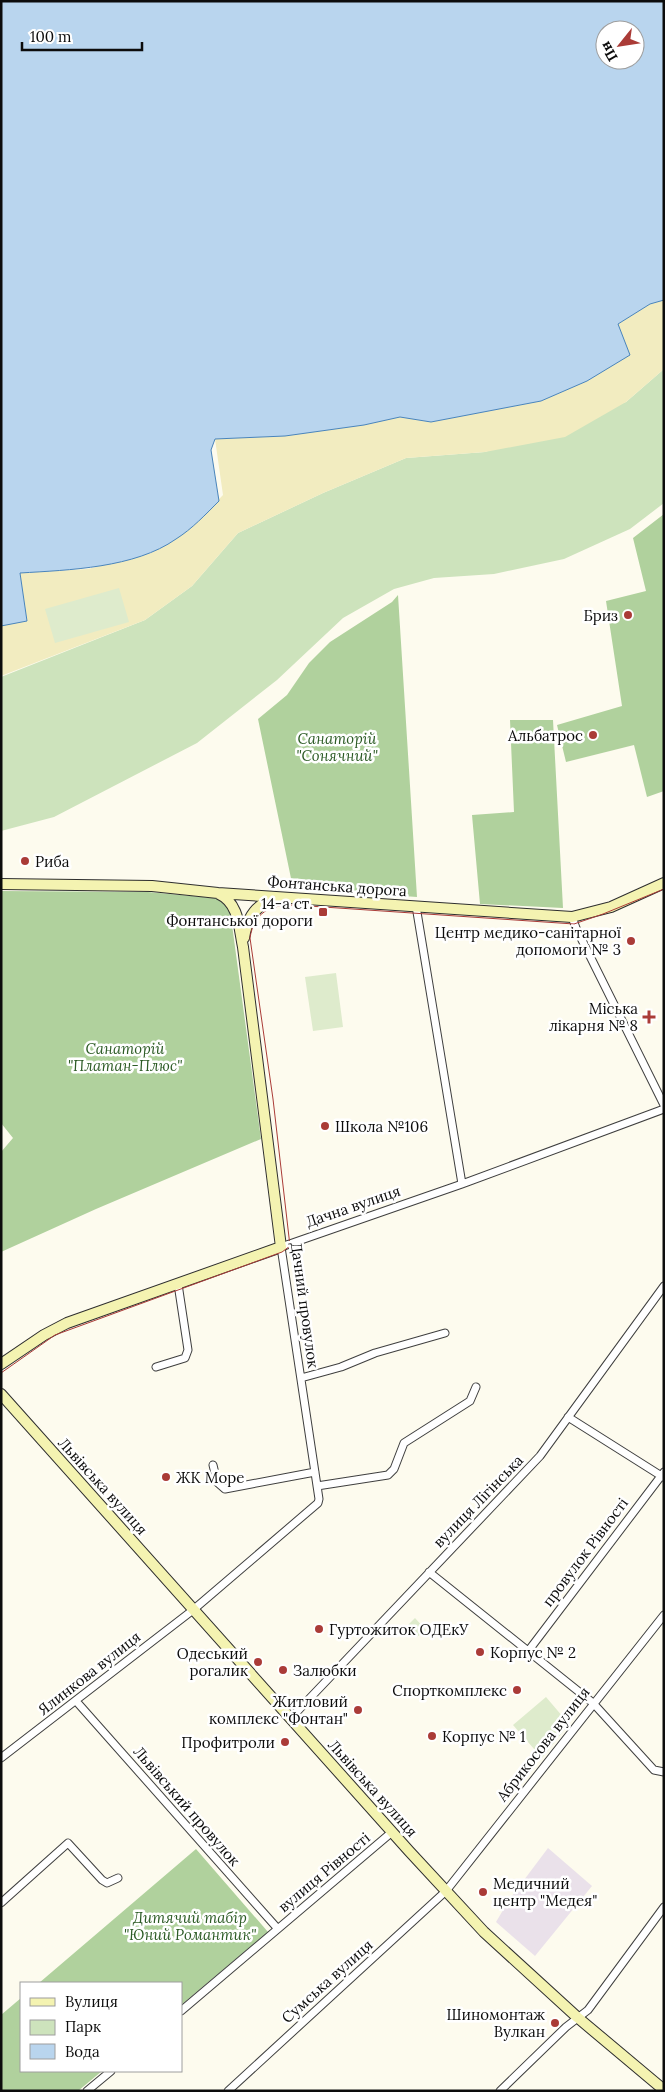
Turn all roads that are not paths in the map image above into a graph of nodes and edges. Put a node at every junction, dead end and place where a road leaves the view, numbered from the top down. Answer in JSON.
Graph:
{"nodes":[{"id":1,"x":664,"y":883,"type":"edge"},
{"id":2,"x":1,"y":884,"type":"edge"},
{"id":3,"x":218,"y":893,"type":"junction"},
{"id":4,"x":282,"y":897,"type":"junction"},
{"id":5,"x":416,"y":906,"type":"junction"},
{"id":6,"x":572,"y":917,"type":"junction"},
{"id":7,"x":243,"y":947,"type":"junction"},
{"id":8,"x":664,"y":1105,"type":"edge"},
{"id":9,"x":664,"y":1109,"type":"edge"},
{"id":10,"x":462,"y":1184,"type":"junction"},
{"id":11,"x":281,"y":1247,"type":"junction"},
{"id":12,"x":178,"y":1284,"type":"junction"},
{"id":13,"x":664,"y":1286,"type":"edge"},
{"id":14,"x":445,"y":1333,"type":"dead end"},
{"id":15,"x":1,"y":1364,"type":"edge"},
{"id":16,"x":156,"y":1367,"type":"dead end"},
{"id":17,"x":301,"y":1378,"type":"junction"},
{"id":18,"x":476,"y":1387,"type":"dead end"},
{"id":19,"x":1,"y":1394,"type":"edge"},
{"id":20,"x":568,"y":1417,"type":"junction"},
{"id":21,"x":213,"y":1465,"type":"dead end"},
{"id":22,"x":315,"y":1472,"type":"junction"},
{"id":23,"x":663,"y":1475,"type":"edge"},
{"id":24,"x":317,"y":1486,"type":"junction"},
{"id":25,"x":429,"y":1572,"type":"junction"},
{"id":26,"x":193,"y":1610,"type":"junction"},
{"id":27,"x":664,"y":1615,"type":"edge"},
{"id":28,"x":528,"y":1650,"type":"junction"},
{"id":29,"x":76,"y":1701,"type":"junction"},
{"id":30,"x":593,"y":1703,"type":"junction"},
{"id":31,"x":291,"y":1718,"type":"junction"},
{"id":32,"x":1,"y":1758,"type":"edge"},
{"id":33,"x":664,"y":1772,"type":"edge"},
{"id":34,"x":392,"y":1832,"type":"junction"},
{"id":35,"x":118,"y":1878,"type":"dead end"},
{"id":36,"x":446,"y":1891,"type":"junction"},
{"id":37,"x":1,"y":1903,"type":"edge"},
{"id":38,"x":664,"y":1907,"type":"edge"},
{"id":39,"x":278,"y":1929,"type":"junction"},
{"id":40,"x":182,"y":2010,"type":"edge"},
{"id":41,"x":577,"y":2018,"type":"junction"},
{"id":42,"x":110,"y":2072,"type":"edge"},
{"id":43,"x":664,"y":2090,"type":"edge"},
{"id":44,"x":87,"y":2091,"type":"edge"},
{"id":45,"x":228,"y":2091,"type":"edge"},
{"id":46,"x":500,"y":2091,"type":"edge"}],
"edges":[{"from":1,"to":6,"type":"main road","name":"Фонтанська дорога"},
{"from":2,"to":3,"type":"main road","name":"Фонтанська дорога"},
{"from":3,"to":4,"type":"main road","name":"Фонтанська дорога"},
{"from":3,"to":7,"type":"main road","name":"Дачний провулок"},
{"from":4,"to":5,"type":"main road","name":"Фонтанська дорога"},
{"from":4,"to":7,"type":"main road","name":"Дачний провулок"},
{"from":5,"to":6,"type":"main road","name":"Фонтанська дорога"},
{"from":5,"to":10,"type":"street"},
{"from":6,"to":8,"type":"street"},
{"from":7,"to":11,"type":"main road","name":"Дачний провулок"},
{"from":9,"to":10,"type":"street","name":"Дачна вулиця"},
{"from":10,"to":11,"type":"street","name":"Дачна вулиця"},
{"from":11,"to":12,"type":"main road","name":"Дачна вулиця"},
{"from":11,"to":17,"type":"street","name":"Дачний провулок"},
{"from":12,"to":15,"type":"main road","name":"Дачна вулиця"},
{"from":12,"to":16,"type":"street"},
{"from":13,"to":20,"type":"street","name":"вулиця Лігінська"},
{"from":14,"to":17,"type":"street"},
{"from":17,"to":22,"type":"street","name":"Дачний провулок"},
{"from":18,"to":24,"type":"street"},
{"from":19,"to":26,"type":"main road","name":"Львівська вулиця"},
{"from":20,"to":23,"type":"street"},
{"from":20,"to":25,"type":"street","name":"вулиця Лігінська"},
{"from":21,"to":22,"type":"street"},
{"from":22,"to":24,"type":"street","name":"Дачний провулок"},
{"from":23,"to":28,"type":"street","name":"провулок Рівності"},
{"from":24,"to":26,"type":"street","name":"Дачний провулок"},
{"from":25,"to":28,"type":"street"},
{"from":25,"to":31,"type":"street","name":"вулиця Лігінська"},
{"from":26,"to":29,"type":"street","name":"Ялинкова вулиця"},
{"from":26,"to":31,"type":"main road","name":"Львівська вулиця"},
{"from":27,"to":30,"type":"street","name":"Абрикосова вулиця"},
{"from":28,"to":30,"type":"street"},
{"from":29,"to":32,"type":"street","name":"Ялинкова вулиця"},
{"from":29,"to":39,"type":"street","name":"Львівський провулок"},
{"from":30,"to":33,"type":"street"},
{"from":30,"to":36,"type":"street","name":"Абрикосова вулиця"},
{"from":31,"to":34,"type":"main road","name":"Львівська вулиця"},
{"from":34,"to":36,"type":"main road","name":"Львівська вулиця"},
{"from":34,"to":39,"type":"street","name":"вулиця Рівності"},
{"from":35,"to":37,"type":"street"},
{"from":36,"to":41,"type":"main road","name":"Львівська вулиця"},
{"from":36,"to":45,"type":"street","name":"Сумська вулиця"},
{"from":38,"to":41,"type":"street"},
{"from":39,"to":40,"type":"street","name":"вулиця Рівності"},
{"from":41,"to":43,"type":"main road","name":"Львівська вулиця"},
{"from":41,"to":46,"type":"street"},
{"from":42,"to":44,"type":"street"}]}
